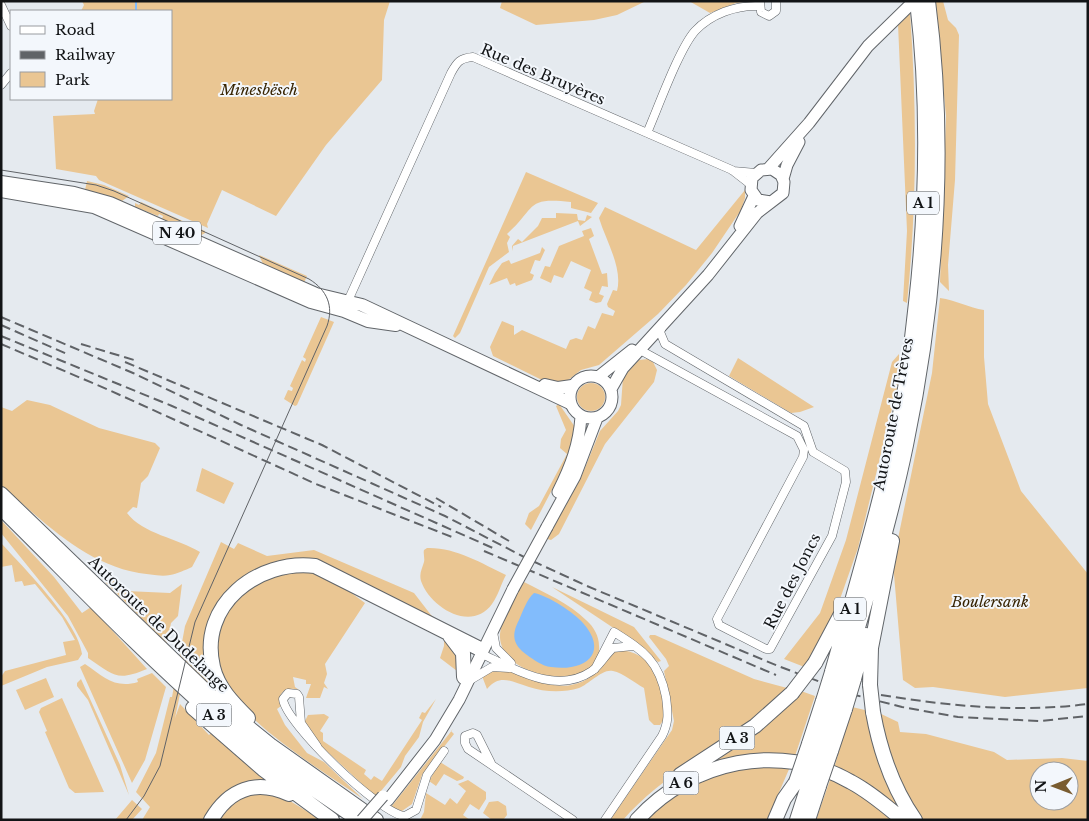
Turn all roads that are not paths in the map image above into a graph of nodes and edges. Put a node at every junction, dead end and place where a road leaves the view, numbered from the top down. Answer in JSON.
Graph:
{"nodes":[{"id":1,"x":776,"y":1,"type":"edge"},
{"id":2,"x":915,"y":1,"type":"edge"},
{"id":3,"x":928,"y":1,"type":"edge"},
{"id":4,"x":759,"y":4,"type":"edge"},
{"id":5,"x":1,"y":6,"type":"edge"},
{"id":6,"x":10,"y":24,"type":"edge"},
{"id":7,"x":10,"y":73,"type":"edge"},
{"id":8,"x":1,"y":85,"type":"edge"},
{"id":9,"x":809,"y":123,"type":"junction"},
{"id":10,"x":648,"y":133,"type":"junction"},
{"id":11,"x":768,"y":168,"type":"junction"},
{"id":12,"x":732,"y":170,"type":"junction"},
{"id":13,"x":756,"y":173,"type":"junction"},
{"id":14,"x":783,"y":179,"type":"junction"},
{"id":15,"x":1,"y":182,"type":"edge"},
{"id":16,"x":752,"y":190,"type":"junction"},
{"id":17,"x":1,"y":191,"type":"edge"},
{"id":18,"x":771,"y":202,"type":"junction"},
{"id":19,"x":729,"y":248,"type":"junction"},
{"id":20,"x":346,"y":306,"type":"junction"},
{"id":21,"x":661,"y":324,"type":"junction"},
{"id":22,"x":640,"y":350,"type":"junction"},
{"id":23,"x":674,"y":350,"type":"junction"},
{"id":24,"x":686,"y":357,"type":"junction"},
{"id":25,"x":667,"y":363,"type":"junction"},
{"id":26,"x":920,"y":368,"type":"junction"},
{"id":27,"x":679,"y":370,"type":"junction"},
{"id":28,"x":513,"y":375,"type":"junction"},
{"id":29,"x":598,"y":377,"type":"junction"},
{"id":30,"x":572,"y":386,"type":"junction"},
{"id":31,"x":740,"y":389,"type":"junction"},
{"id":32,"x":611,"y":390,"type":"junction"},
{"id":33,"x":733,"y":401,"type":"junction"},
{"id":34,"x":570,"y":403,"type":"junction"},
{"id":35,"x":582,"y":417,"type":"junction"},
{"id":36,"x":596,"y":418,"type":"junction"},
{"id":37,"x":804,"y":426,"type":"junction"},
{"id":38,"x":797,"y":436,"type":"junction"},
{"id":39,"x":1,"y":494,"type":"edge"},
{"id":40,"x":1,"y":508,"type":"edge"},
{"id":41,"x":544,"y":526,"type":"junction"},
{"id":42,"x":868,"y":546,"type":"junction"},
{"id":43,"x":887,"y":565,"type":"junction"},
{"id":44,"x":510,"y":588,"type":"junction"},
{"id":45,"x":494,"y":628,"type":"junction"},
{"id":46,"x":126,"y":634,"type":"junction"},
{"id":47,"x":450,"y":635,"type":"junction"},
{"id":48,"x":634,"y":646,"type":"junction"},
{"id":49,"x":480,"y":651,"type":"junction"},
{"id":50,"x":595,"y":669,"type":"junction"},
{"id":51,"x":521,"y":670,"type":"junction"},
{"id":52,"x":843,"y":675,"type":"junction"},
{"id":53,"x":466,"y":679,"type":"junction"},
{"id":54,"x":834,"y":705,"type":"junction"},
{"id":55,"x":317,"y":746,"type":"junction"},
{"id":56,"x":820,"y":747,"type":"junction"},
{"id":57,"x":444,"y":752,"type":"dead end"},
{"id":58,"x":291,"y":760,"type":"junction"},
{"id":59,"x":491,"y":763,"type":"dead end"},
{"id":60,"x":808,"y":783,"type":"junction"},
{"id":61,"x":386,"y":798,"type":"junction"},
{"id":62,"x":329,"y":817,"type":"edge"},
{"id":63,"x":211,"y":820,"type":"edge"},
{"id":64,"x":360,"y":820,"type":"edge"},
{"id":65,"x":369,"y":820,"type":"edge"},
{"id":66,"x":376,"y":820,"type":"edge"},
{"id":67,"x":573,"y":820,"type":"edge"},
{"id":68,"x":605,"y":820,"type":"edge"},
{"id":69,"x":629,"y":820,"type":"edge"},
{"id":70,"x":637,"y":820,"type":"edge"},
{"id":71,"x":775,"y":820,"type":"edge"},
{"id":72,"x":784,"y":820,"type":"edge"},
{"id":73,"x":797,"y":820,"type":"edge"},
{"id":74,"x":808,"y":820,"type":"edge"},
{"id":75,"x":903,"y":820,"type":"edge"},
{"id":76,"x":915,"y":820,"type":"edge"}],
"edges":[{"from":1,"to":4,"type":"street"},
{"from":2,"to":9,"type":"main road"},
{"from":2,"to":42,"type":"highway","name":"Autoroute de Trèves","number":"A 1"},
{"from":3,"to":26,"type":"highway","name":"Autoroute de Trèves","number":"A 1"},
{"from":4,"to":10,"type":"street"},
{"from":5,"to":6,"type":"street"},
{"from":7,"to":8,"type":"street"},
{"from":9,"to":11,"type":"main road"},
{"from":9,"to":14,"type":"main road"},
{"from":10,"to":12,"type":"street","name":"Rue des Bruyères"},
{"from":10,"to":20,"type":"street","name":"Rue des Bruyères"},
{"from":11,"to":13,"type":"main road"},
{"from":11,"to":14,"type":"main road"},
{"from":12,"to":13,"type":"street"},
{"from":12,"to":16,"type":"street"},
{"from":13,"to":16,"type":"main road"},
{"from":14,"to":18,"type":"main road"},
{"from":15,"to":20,"type":"main road","number":"N 40"},
{"from":16,"to":18,"type":"main road"},
{"from":16,"to":19,"type":"main road"},
{"from":17,"to":20,"type":"main road","number":"N 40"},
{"from":18,"to":19,"type":"main road"},
{"from":19,"to":21,"type":"main road"},
{"from":20,"to":28,"type":"main road","number":"N 40"},
{"from":21,"to":22,"type":"main road"},
{"from":21,"to":23,"type":"street"},
{"from":21,"to":29,"type":"main road"},
{"from":22,"to":25,"type":"street"},
{"from":22,"to":32,"type":"main road"},
{"from":23,"to":24,"type":"street"},
{"from":23,"to":25,"type":"street"},
{"from":24,"to":27,"type":"street"},
{"from":24,"to":31,"type":"street"},
{"from":25,"to":27,"type":"street"},
{"from":26,"to":43,"type":"highway","number":"A 1"},
{"from":26,"to":52,"type":"highway","name":"Autoroute de Trèves","number":"A 1"},
{"from":27,"to":33,"type":"street"},
{"from":28,"to":30,"type":"main road","number":"N 40"},
{"from":28,"to":34,"type":"main road","number":"N 40"},
{"from":29,"to":30,"type":"main road"},
{"from":29,"to":32,"type":"main road"},
{"from":30,"to":34,"type":"main road"},
{"from":31,"to":33,"type":"street"},
{"from":31,"to":37,"type":"street"},
{"from":32,"to":36,"type":"main road"},
{"from":33,"to":38,"type":"street"},
{"from":34,"to":35,"type":"main road"},
{"from":35,"to":36,"type":"main road"},
{"from":35,"to":41,"type":"main road"},
{"from":36,"to":41,"type":"main road"},
{"from":37,"to":38,"type":"street"},
{"from":37,"to":38,"type":"street","name":"Rue des Joncs"},
{"from":39,"to":58,"type":"highway","name":"Autoroute de Dudelange","number":"A 3"},
{"from":40,"to":46,"type":"highway","name":"Autoroute de Dudelange","number":"A 3"},
{"from":41,"to":44,"type":"main road"},
{"from":42,"to":52,"type":"highway","name":"Autoroute de Trèves","number":"A 1"},
{"from":42,"to":69,"type":"highway","number":"A 3","bridge":true},
{"from":43,"to":52,"type":"highway","number":"A 1"},
{"from":43,"to":76,"type":"highway","number":"A 1","bridge":true},
{"from":44,"to":45,"type":"main road"},
{"from":44,"to":49,"type":"main road"},
{"from":45,"to":49,"type":"main road"},
{"from":45,"to":51,"type":"street"},
{"from":46,"to":62,"type":"highway","number":"A 3"},
{"from":46,"to":64,"type":"highway","name":"Autoroute de Dudelange","number":"A 3"},
{"from":47,"to":49,"type":"highway","number":"A 3"},
{"from":47,"to":53,"type":"highway"},
{"from":47,"to":58,"type":"highway","number":"A 3"},
{"from":48,"to":50,"type":"street"},
{"from":48,"to":50,"type":"street"},
{"from":48,"to":68,"type":"street"},
{"from":49,"to":51,"type":"street"},
{"from":49,"to":53,"type":"main road"},
{"from":50,"to":51,"type":"street"},
{"from":51,"to":53,"type":"street"},
{"from":52,"to":54,"type":"highway","number":"A 1","bridge":true},
{"from":52,"to":54,"type":"highway","name":"Autoroute de Trèves","number":"A 1","bridge":true},
{"from":53,"to":61,"type":"main road"},
{"from":54,"to":56,"type":"highway","number":"A 1"},
{"from":54,"to":56,"type":"highway","name":"Autoroute de Trèves","number":"A 1"},
{"from":55,"to":55,"type":"street"},
{"from":55,"to":57,"type":"street"},
{"from":56,"to":60,"type":"highway","number":"A 1","bridge":true},
{"from":56,"to":60,"type":"highway","name":"Autoroute de Trèves","number":"A 1","bridge":true},
{"from":58,"to":66,"type":"highway","name":"Autoroute de Dudelange","number":"A 3"},
{"from":59,"to":67,"type":"street"},
{"from":60,"to":71,"type":"highway"},
{"from":60,"to":72,"type":"highway","name":"Autoroute de Trèves","number":"A 1"},
{"from":60,"to":73,"type":"highway","name":"Autoroute de Trèves","number":"A 1"},
{"from":60,"to":74,"type":"highway","number":"A 1"},
{"from":61,"to":64,"type":"main road","bridge":true},
{"from":61,"to":65,"type":"main road"},
{"from":62,"to":63,"type":"highway","number":"A 3"},
{"from":70,"to":75,"type":"highway","number":"A 6"}]}
